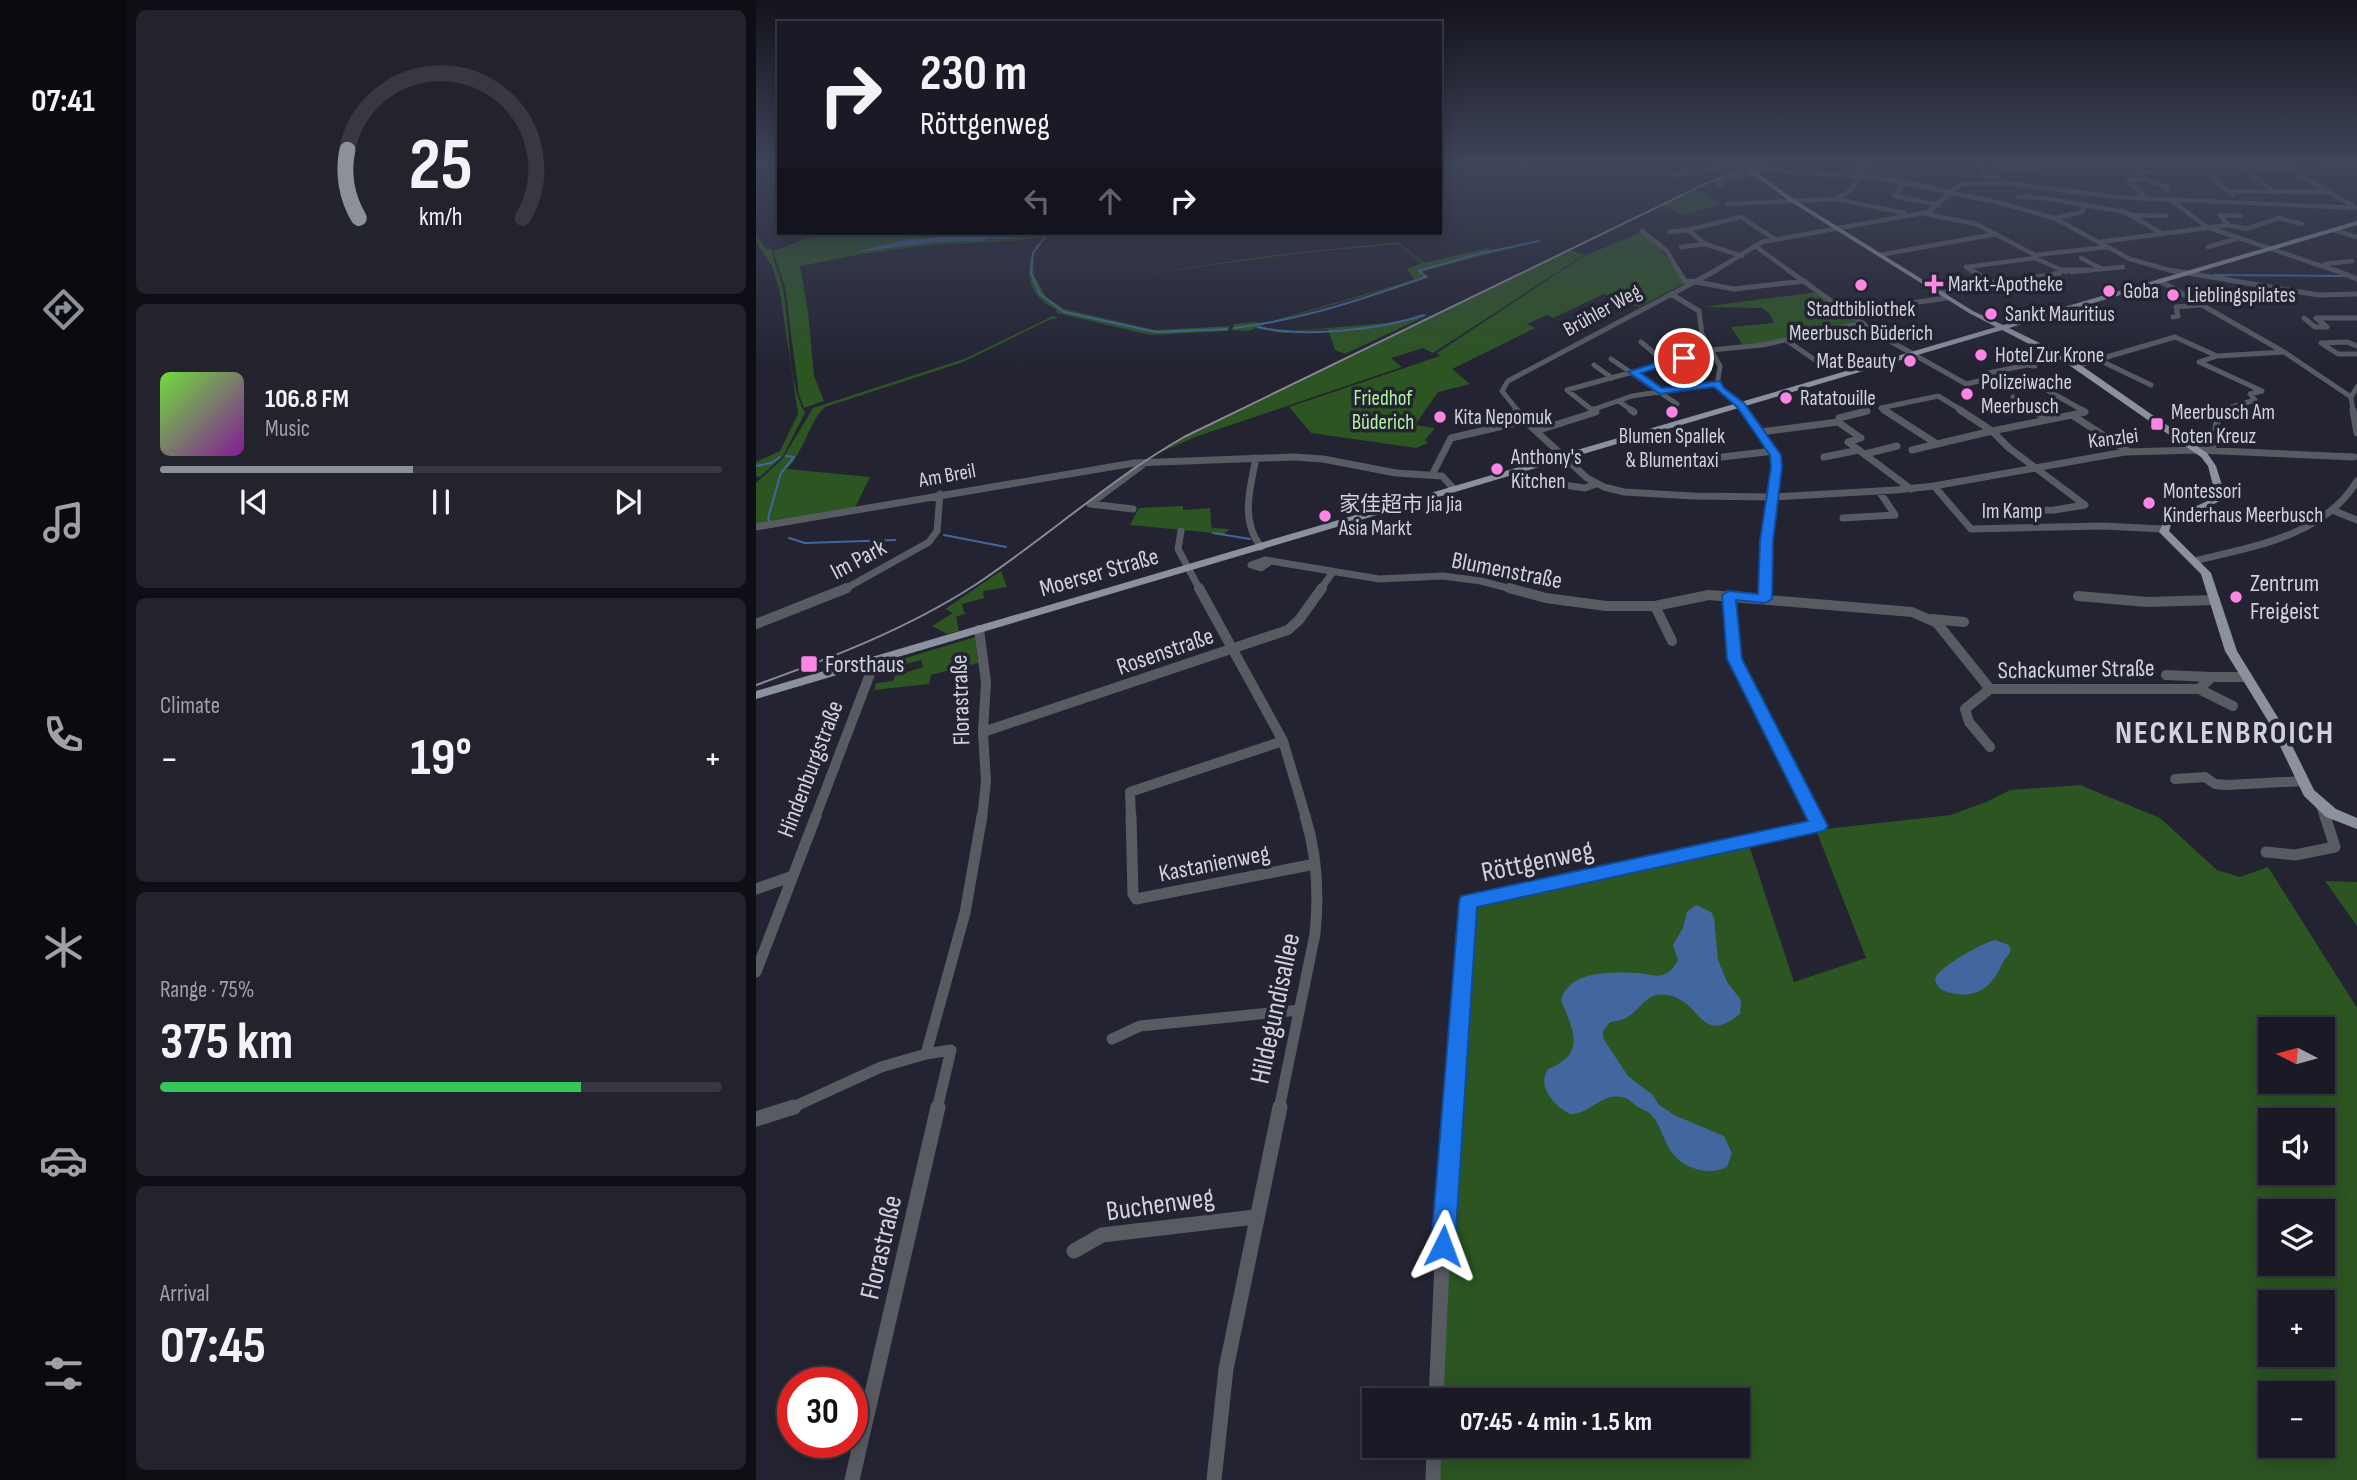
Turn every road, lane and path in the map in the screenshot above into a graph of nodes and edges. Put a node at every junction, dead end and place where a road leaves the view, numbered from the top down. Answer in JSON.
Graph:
{"nodes":[{"id":1,"x":1688,"y":230,"type":"joint"},
{"id":2,"x":1761,"y":230,"type":"edge"},
{"id":3,"x":1826,"y":230,"type":"edge"},
{"id":4,"x":1840,"y":230,"type":"edge"},
{"id":5,"x":1988,"y":230,"type":"edge"},
{"id":6,"x":2077,"y":230,"type":"edge"},
{"id":7,"x":2090,"y":230,"type":"edge"},
{"id":8,"x":2155,"y":230,"type":"edge"},
{"id":9,"x":2188,"y":230,"type":"edge"},
{"id":10,"x":2216,"y":230,"type":"edge"},
{"id":11,"x":2334,"y":230,"type":"joint"},
{"id":12,"x":1642,"y":231,"type":"dead end"},
{"id":13,"x":1669,"y":232,"type":"dead end"},
{"id":14,"x":1996,"y":234,"type":"junction"},
{"id":15,"x":2163,"y":234,"type":"junction"},
{"id":16,"x":2357,"y":237,"type":"edge"},
{"id":17,"x":2239,"y":238,"type":"junction"},
{"id":18,"x":1776,"y":240,"type":"junction"},
{"id":19,"x":1705,"y":244,"type":"junction"},
{"id":20,"x":2108,"y":244,"type":"junction"},
{"id":21,"x":1755,"y":246,"type":"junction"},
{"id":22,"x":1681,"y":247,"type":"dead end"},
{"id":23,"x":2208,"y":247,"type":"dead end"},
{"id":24,"x":2271,"y":248,"type":"junction"},
{"id":25,"x":1880,"y":255,"type":"junction"},
{"id":26,"x":1742,"y":256,"type":"junction"},
{"id":27,"x":2036,"y":256,"type":"junction"},
{"id":28,"x":2081,"y":258,"type":"dead end"},
{"id":29,"x":2352,"y":261,"type":"dead end"},
{"id":30,"x":2323,"y":265,"type":"junction"},
{"id":31,"x":2123,"y":267,"type":"dead end"},
{"id":32,"x":2103,"y":269,"type":"junction"},
{"id":33,"x":2064,"y":273,"type":"junction"},
{"id":34,"x":2185,"y":274,"type":"junction"},
{"id":35,"x":2357,"y":279,"type":"edge"},
{"id":36,"x":1805,"y":281,"type":"junction"},
{"id":37,"x":2013,"y":281,"type":"junction"},
{"id":38,"x":2160,"y":281,"type":"junction"},
{"id":39,"x":1690,"y":282,"type":"junction"},
{"id":40,"x":1995,"y":284,"type":"junction"},
{"id":41,"x":1980,"y":288,"type":"junction"},
{"id":42,"x":1671,"y":294,"type":"junction"},
{"id":43,"x":2357,"y":294,"type":"edge"},
{"id":44,"x":1945,"y":295,"type":"junction"},
{"id":45,"x":2200,"y":305,"type":"junction"},
{"id":46,"x":1847,"y":312,"type":"junction"},
{"id":47,"x":2173,"y":317,"type":"dead end"},
{"id":48,"x":2316,"y":318,"type":"junction"},
{"id":49,"x":2357,"y":318,"type":"edge"},
{"id":50,"x":1863,"y":323,"type":"junction"},
{"id":51,"x":2004,"y":327,"type":"junction"},
{"id":52,"x":1786,"y":340,"type":"junction"},
{"id":53,"x":1641,"y":342,"type":"dead end"},
{"id":54,"x":2357,"y":346,"type":"edge"},
{"id":55,"x":1712,"y":350,"type":"junction"},
{"id":56,"x":2284,"y":352,"type":"junction"},
{"id":57,"x":1915,"y":354,"type":"junction"},
{"id":58,"x":2357,"y":354,"type":"edge"},
{"id":59,"x":2217,"y":356,"type":"junction"},
{"id":60,"x":1684,"y":358,"type":"dead end"},
{"id":61,"x":1611,"y":359,"type":"dead end"},
{"id":62,"x":1815,"y":359,"type":"dead end"},
{"id":63,"x":2099,"y":360,"type":"junction"},
{"id":64,"x":1665,"y":362,"type":"junction"},
{"id":65,"x":1594,"y":365,"type":"dead end"},
{"id":66,"x":2035,"y":366,"type":"dead end"},
{"id":67,"x":2077,"y":366,"type":"junction"},
{"id":68,"x":1633,"y":372,"type":"junction"},
{"id":69,"x":1612,"y":378,"type":"junction"},
{"id":70,"x":1717,"y":383,"type":"junction"},
{"id":71,"x":2151,"y":385,"type":"dead end"},
{"id":72,"x":2357,"y":387,"type":"edge"},
{"id":73,"x":2048,"y":390,"type":"dead end"},
{"id":74,"x":1666,"y":392,"type":"junction"},
{"id":75,"x":2013,"y":397,"type":"dead end"},
{"id":76,"x":2351,"y":397,"type":"junction"},
{"id":77,"x":1620,"y":402,"type":"junction"},
{"id":78,"x":1677,"y":404,"type":"dead end"},
{"id":79,"x":1741,"y":405,"type":"junction"},
{"id":80,"x":1592,"y":410,"type":"junction"},
{"id":81,"x":1867,"y":411,"type":"dead end"},
{"id":82,"x":1634,"y":412,"type":"dead end"},
{"id":83,"x":2074,"y":417,"type":"junction"},
{"id":84,"x":2047,"y":419,"type":"junction"},
{"id":85,"x":2013,"y":420,"type":"dead end"},
{"id":86,"x":1525,"y":421,"type":"junction"},
{"id":87,"x":1838,"y":422,"type":"junction"},
{"id":88,"x":1996,"y":430,"type":"junction"},
{"id":89,"x":1536,"y":431,"type":"junction"},
{"id":90,"x":1760,"y":432,"type":"junction"},
{"id":91,"x":2357,"y":433,"type":"edge"},
{"id":92,"x":1937,"y":444,"type":"junction"},
{"id":93,"x":1897,"y":446,"type":"dead end"},
{"id":94,"x":1912,"y":450,"type":"dead end"},
{"id":95,"x":2198,"y":450,"type":"junction"},
{"id":96,"x":2212,"y":450,"type":"junction"},
{"id":97,"x":1774,"y":451,"type":"junction"},
{"id":98,"x":1862,"y":452,"type":"junction"},
{"id":99,"x":2129,"y":452,"type":"junction"},
{"id":100,"x":1563,"y":457,"type":"junction"},
{"id":101,"x":1824,"y":457,"type":"dead end"},
{"id":102,"x":1255,"y":458,"type":"junction"},
{"id":103,"x":2356,"y":458,"type":"edge"},
{"id":104,"x":1705,"y":459,"type":"dead end"},
{"id":105,"x":1145,"y":463,"type":"junction"},
{"id":106,"x":2039,"y":468,"type":"junction"},
{"id":107,"x":1432,"y":475,"type":"junction"},
{"id":108,"x":1527,"y":480,"type":"dead end"},
{"id":109,"x":2357,"y":481,"type":"edge"},
{"id":110,"x":1596,"y":484,"type":"junction"},
{"id":111,"x":1934,"y":486,"type":"junction"},
{"id":112,"x":1454,"y":489,"type":"junction"},
{"id":113,"x":1911,"y":489,"type":"junction"},
{"id":114,"x":1879,"y":491,"type":"junction"},
{"id":115,"x":940,"y":494,"type":"junction"},
{"id":116,"x":1772,"y":496,"type":"junction"},
{"id":117,"x":1133,"y":509,"type":"dead end"},
{"id":118,"x":2054,"y":510,"type":"junction"},
{"id":119,"x":2332,"y":510,"type":"junction"},
{"id":120,"x":2005,"y":511,"type":"dead end"},
{"id":121,"x":1843,"y":518,"type":"dead end"},
{"id":122,"x":2357,"y":520,"type":"edge"},
{"id":123,"x":756,"y":527,"type":"edge"},
{"id":124,"x":2067,"y":528,"type":"junction"},
{"id":125,"x":2163,"y":528,"type":"junction"},
{"id":126,"x":1181,"y":531,"type":"dead end"},
{"id":127,"x":1261,"y":547,"type":"junction"},
{"id":128,"x":1270,"y":561,"type":"dead end"},
{"id":129,"x":2194,"y":561,"type":"junction"},
{"id":130,"x":1189,"y":568,"type":"junction"},
{"id":131,"x":1333,"y":572,"type":"junction"},
{"id":132,"x":1729,"y":595,"type":"junction"},
{"id":133,"x":2078,"y":596,"type":"dead end"},
{"id":134,"x":1765,"y":599,"type":"junction"},
{"id":135,"x":2215,"y":600,"type":"junction"},
{"id":136,"x":1655,"y":606,"type":"junction"},
{"id":137,"x":1932,"y":619,"type":"junction"},
{"id":138,"x":1964,"y":622,"type":"dead end"},
{"id":139,"x":756,"y":624,"type":"edge"},
{"id":140,"x":979,"y":630,"type":"junction"},
{"id":141,"x":1672,"y":641,"type":"dead end"},
{"id":142,"x":1231,"y":649,"type":"junction"},
{"id":143,"x":874,"y":661,"type":"junction"},
{"id":144,"x":2166,"y":676,"type":"dead end"},
{"id":145,"x":2212,"y":677,"type":"junction"},
{"id":146,"x":2247,"y":677,"type":"junction"},
{"id":147,"x":1990,"y":689,"type":"junction"},
{"id":148,"x":2199,"y":689,"type":"junction"},
{"id":149,"x":756,"y":695,"type":"edge"},
{"id":150,"x":2233,"y":706,"type":"dead end"},
{"id":151,"x":983,"y":732,"type":"junction"},
{"id":152,"x":1283,"y":741,"type":"junction"},
{"id":153,"x":1990,"y":747,"type":"dead end"},
{"id":154,"x":2175,"y":779,"type":"dead end"},
{"id":155,"x":2304,"y":781,"type":"junction"},
{"id":156,"x":2321,"y":805,"type":"junction"},
{"id":157,"x":2357,"y":824,"type":"edge"},
{"id":158,"x":2266,"y":852,"type":"dead end"},
{"id":159,"x":1315,"y":864,"type":"junction"},
{"id":160,"x":793,"y":876,"type":"junction"},
{"id":161,"x":756,"y":890,"type":"edge"},
{"id":162,"x":756,"y":972,"type":"edge"},
{"id":163,"x":1299,"y":1010,"type":"junction"},
{"id":164,"x":1112,"y":1039,"type":"dead end"},
{"id":165,"x":926,"y":1054,"type":"junction"},
{"id":166,"x":756,"y":1119,"type":"edge"},
{"id":167,"x":1255,"y":1217,"type":"junction"},
{"id":168,"x":1074,"y":1251,"type":"dead end"},
{"id":169,"x":1437,"y":1388,"type":"edge"},
{"id":170,"x":1434,"y":1458,"type":"edge"},
{"id":171,"x":852,"y":1480,"type":"edge"},
{"id":172,"x":1214,"y":1480,"type":"edge"},
{"id":173,"x":1433,"y":1480,"type":"edge"}],
"edges":[{"from":1,"to":13,"type":"street"},
{"from":1,"to":19,"type":"street"},
{"from":2,"to":18,"type":"street"},
{"from":3,"to":18,"type":"street","name":"Brühler Weg"},
{"from":4,"to":25,"type":"main road"},
{"from":5,"to":14,"type":"street"},
{"from":6,"to":20,"type":"street"},
{"from":7,"to":20,"type":"street"},
{"from":8,"to":15,"type":"street"},
{"from":9,"to":15,"type":"street"},
{"from":10,"to":17,"type":"street"},
{"from":11,"to":16,"type":"street"},
{"from":11,"to":24,"type":"main road","name":"Moerser Straße"},
{"from":12,"to":39,"type":"street"},
{"from":14,"to":25,"type":"street"},
{"from":14,"to":27,"type":"street"},
{"from":15,"to":20,"type":"street"},
{"from":17,"to":23,"type":"street"},
{"from":17,"to":24,"type":"street"},
{"from":18,"to":21,"type":"street","name":"Brühler Weg"},
{"from":19,"to":22,"type":"street"},
{"from":19,"to":26,"type":"street"},
{"from":20,"to":27,"type":"street"},
{"from":20,"to":34,"type":"street"},
{"from":21,"to":26,"type":"street","name":"Brühler Weg"},
{"from":21,"to":36,"type":"street"},
{"from":24,"to":30,"type":"street"},
{"from":24,"to":34,"type":"main road","name":"Moerser Straße"},
{"from":25,"to":44,"type":"main road"},
{"from":26,"to":39,"type":"street","name":"Brühler Weg"},
{"from":27,"to":33,"type":"street"},
{"from":27,"to":40,"type":"street"},
{"from":28,"to":32,"type":"street"},
{"from":29,"to":30,"type":"street"},
{"from":30,"to":35,"type":"street"},
{"from":31,"to":32,"type":"street"},
{"from":32,"to":33,"type":"street"},
{"from":33,"to":37,"type":"street"},
{"from":34,"to":38,"type":"main road","name":"Moerser Straße"},
{"from":34,"to":43,"type":"street"},
{"from":36,"to":39,"type":"street"},
{"from":36,"to":46,"type":"street"},
{"from":37,"to":40,"type":"street"},
{"from":37,"to":41,"type":"street"},
{"from":38,"to":45,"type":"street"},
{"from":38,"to":51,"type":"main road","name":"Moerser Straße"},
{"from":39,"to":42,"type":"street","name":"Brühler Weg"},
{"from":40,"to":41,"type":"street"},
{"from":41,"to":44,"type":"street"},
{"from":42,"to":55,"type":"street"},
{"from":42,"to":86,"type":"street","name":"Brühler Weg"},
{"from":44,"to":46,"type":"street"},
{"from":44,"to":51,"type":"main road"},
{"from":45,"to":47,"type":"street"},
{"from":45,"to":56,"type":"street"},
{"from":46,"to":50,"type":"street"},
{"from":48,"to":48,"type":"street"},
{"from":48,"to":49,"type":"street"},
{"from":50,"to":52,"type":"street"},
{"from":50,"to":57,"type":"street"},
{"from":51,"to":57,"type":"main road","name":"Moerser Straße"},
{"from":51,"to":67,"type":"main road"},
{"from":52,"to":55,"type":"street"},
{"from":52,"to":62,"type":"street"},
{"from":53,"to":64,"type":"street"},
{"from":54,"to":58,"type":"street"},
{"from":55,"to":70,"type":"street"},
{"from":56,"to":59,"type":"street"},
{"from":56,"to":76,"type":"street"},
{"from":57,"to":66,"type":"street"},
{"from":57,"to":79,"type":"main road","name":"Moerser Straße"},
{"from":59,"to":63,"type":"street"},
{"from":59,"to":96,"type":"street"},
{"from":60,"to":64,"type":"street"},
{"from":61,"to":68,"type":"street"},
{"from":63,"to":67,"type":"street"},
{"from":63,"to":71,"type":"street"},
{"from":64,"to":68,"type":"street"},
{"from":65,"to":69,"type":"street"},
{"from":67,"to":95,"type":"main road"},
{"from":68,"to":69,"type":"street"},
{"from":68,"to":74,"type":"street"},
{"from":69,"to":80,"type":"street"},
{"from":70,"to":74,"type":"street"},
{"from":70,"to":79,"type":"street"},
{"from":72,"to":76,"type":"street"},
{"from":73,"to":83,"type":"street"},
{"from":74,"to":77,"type":"street"},
{"from":74,"to":78,"type":"street"},
{"from":75,"to":84,"type":"street"},
{"from":76,"to":91,"type":"street"},
{"from":77,"to":80,"type":"street"},
{"from":77,"to":82,"type":"street"},
{"from":79,"to":90,"type":"street"},
{"from":79,"to":100,"type":"main road","name":"Moerser Straße"},
{"from":80,"to":89,"type":"street"},
{"from":81,"to":87,"type":"street"},
{"from":83,"to":84,"type":"street"},
{"from":83,"to":99,"type":"street"},
{"from":84,"to":88,"type":"street"},
{"from":85,"to":88,"type":"street"},
{"from":86,"to":89,"type":"street","name":"Brühler Weg"},
{"from":86,"to":107,"type":"street"},
{"from":87,"to":90,"type":"street"},
{"from":87,"to":98,"type":"street"},
{"from":88,"to":92,"type":"street"},
{"from":88,"to":92,"type":"street"},
{"from":88,"to":106,"type":"street"},
{"from":89,"to":100,"type":"street","name":"Brühler Weg"},
{"from":90,"to":97,"type":"street"},
{"from":92,"to":94,"type":"street"},
{"from":93,"to":98,"type":"street"},
{"from":95,"to":96,"type":"street","name":"Kanzlei"},
{"from":95,"to":99,"type":"street","name":"Kanzlei"},
{"from":95,"to":125,"type":"main road"},
{"from":96,"to":103,"type":"street","name":"Kanzlei"},
{"from":97,"to":104,"type":"street"},
{"from":97,"to":116,"type":"street"},
{"from":98,"to":101,"type":"street"},
{"from":98,"to":113,"type":"street"},
{"from":99,"to":106,"type":"street","name":"Kanzlei"},
{"from":100,"to":110,"type":"street","name":"Kanzlei"},
{"from":100,"to":112,"type":"main road","name":"Moerser Straße"},
{"from":102,"to":105,"type":"street","name":"Am Breil"},
{"from":102,"to":107,"type":"street","name":"Am Breil"},
{"from":102,"to":127,"type":"street"},
{"from":105,"to":115,"type":"street","name":"Am Breil"},
{"from":105,"to":117,"type":"street"},
{"from":106,"to":111,"type":"street","name":"Kanzlei"},
{"from":106,"to":118,"type":"street"},
{"from":107,"to":112,"type":"street","name":"Am Breil"},
{"from":108,"to":110,"type":"street","name":"Kanzlei"},
{"from":109,"to":119,"type":"street"},
{"from":110,"to":116,"type":"street","name":"Kanzlei"},
{"from":111,"to":113,"type":"street","name":"Kanzlei"},
{"from":111,"to":124,"type":"street","name":"Im Kamp"},
{"from":112,"to":127,"type":"main road","name":"Moerser Straße"},
{"from":113,"to":114,"type":"street","name":"Kanzlei"},
{"from":114,"to":116,"type":"street","name":"Kanzlei"},
{"from":114,"to":121,"type":"street"},
{"from":115,"to":123,"type":"street","name":"Am Breil"},
{"from":115,"to":139,"type":"street","name":"Im Park"},
{"from":116,"to":134,"type":"street"},
{"from":118,"to":120,"type":"street","name":"Im Kamp"},
{"from":118,"to":124,"type":"street","name":"Im Kamp"},
{"from":119,"to":122,"type":"street"},
{"from":119,"to":129,"type":"street"},
{"from":124,"to":125,"type":"street","name":"Im Kamp"},
{"from":125,"to":129,"type":"main road"},
{"from":126,"to":130,"type":"street","name":"Hildegundisallee"},
{"from":127,"to":130,"type":"main road","name":"Moerser Straße"},
{"from":128,"to":131,"type":"street","name":"Blumenstraße"},
{"from":129,"to":135,"type":"main road"},
{"from":130,"to":140,"type":"main road","name":"Moerser Straße"},
{"from":130,"to":142,"type":"street","name":"Hildegundisallee"},
{"from":131,"to":136,"type":"street","name":"Blumenstraße"},
{"from":131,"to":142,"type":"street","name":"Rosenstraße"},
{"from":132,"to":134,"type":"street","name":"Blumenstraße"},
{"from":132,"to":136,"type":"street","name":"Blumenstraße"},
{"from":132,"to":169,"type":"street","name":"Röttgenweg"},
{"from":133,"to":135,"type":"street"},
{"from":134,"to":137,"type":"street","name":"Blumenstraße"},
{"from":135,"to":146,"type":"main road"},
{"from":136,"to":141,"type":"street"},
{"from":137,"to":138,"type":"street","name":"Blumenstraße"},
{"from":137,"to":147,"type":"street"},
{"from":140,"to":143,"type":"main road","name":"Moerser Straße"},
{"from":140,"to":151,"type":"street","name":"Florastraße"},
{"from":142,"to":151,"type":"street","name":"Rosenstraße"},
{"from":142,"to":152,"type":"street","name":"Hildegundisallee"},
{"from":143,"to":149,"type":"main road","name":"Moerser Straße"},
{"from":143,"to":160,"type":"street","name":"Hindenburgstraße"},
{"from":144,"to":145,"type":"street","name":"Schackumer Straße"},
{"from":145,"to":146,"type":"street","name":"Schackumer Straße"},
{"from":145,"to":148,"type":"street"},
{"from":146,"to":155,"type":"main road"},
{"from":147,"to":148,"type":"street","name":"Schackumer Straße"},
{"from":147,"to":153,"type":"street","name":"Schackumer Straße"},
{"from":148,"to":150,"type":"street","name":"Schackumer Straße"},
{"from":151,"to":165,"type":"street","name":"Florastraße"},
{"from":152,"to":159,"type":"street","name":"Hildegundisallee"},
{"from":152,"to":159,"type":"street","name":"Kastanienweg"},
{"from":154,"to":155,"type":"street"},
{"from":155,"to":156,"type":"main road"},
{"from":156,"to":157,"type":"main road"},
{"from":156,"to":158,"type":"street"},
{"from":159,"to":163,"type":"street","name":"Hildegundisallee"},
{"from":160,"to":161,"type":"street"},
{"from":160,"to":162,"type":"street","name":"Hindenburgstraße"},
{"from":163,"to":164,"type":"street"},
{"from":163,"to":167,"type":"street","name":"Hildegundisallee"},
{"from":165,"to":166,"type":"street","name":"Florastraße"},
{"from":165,"to":171,"type":"street","name":"Florastraße"},
{"from":167,"to":168,"type":"street","name":"Buchenweg"},
{"from":167,"to":172,"type":"street","name":"Hildegundisallee"},
{"from":170,"to":173,"type":"street"}]}
